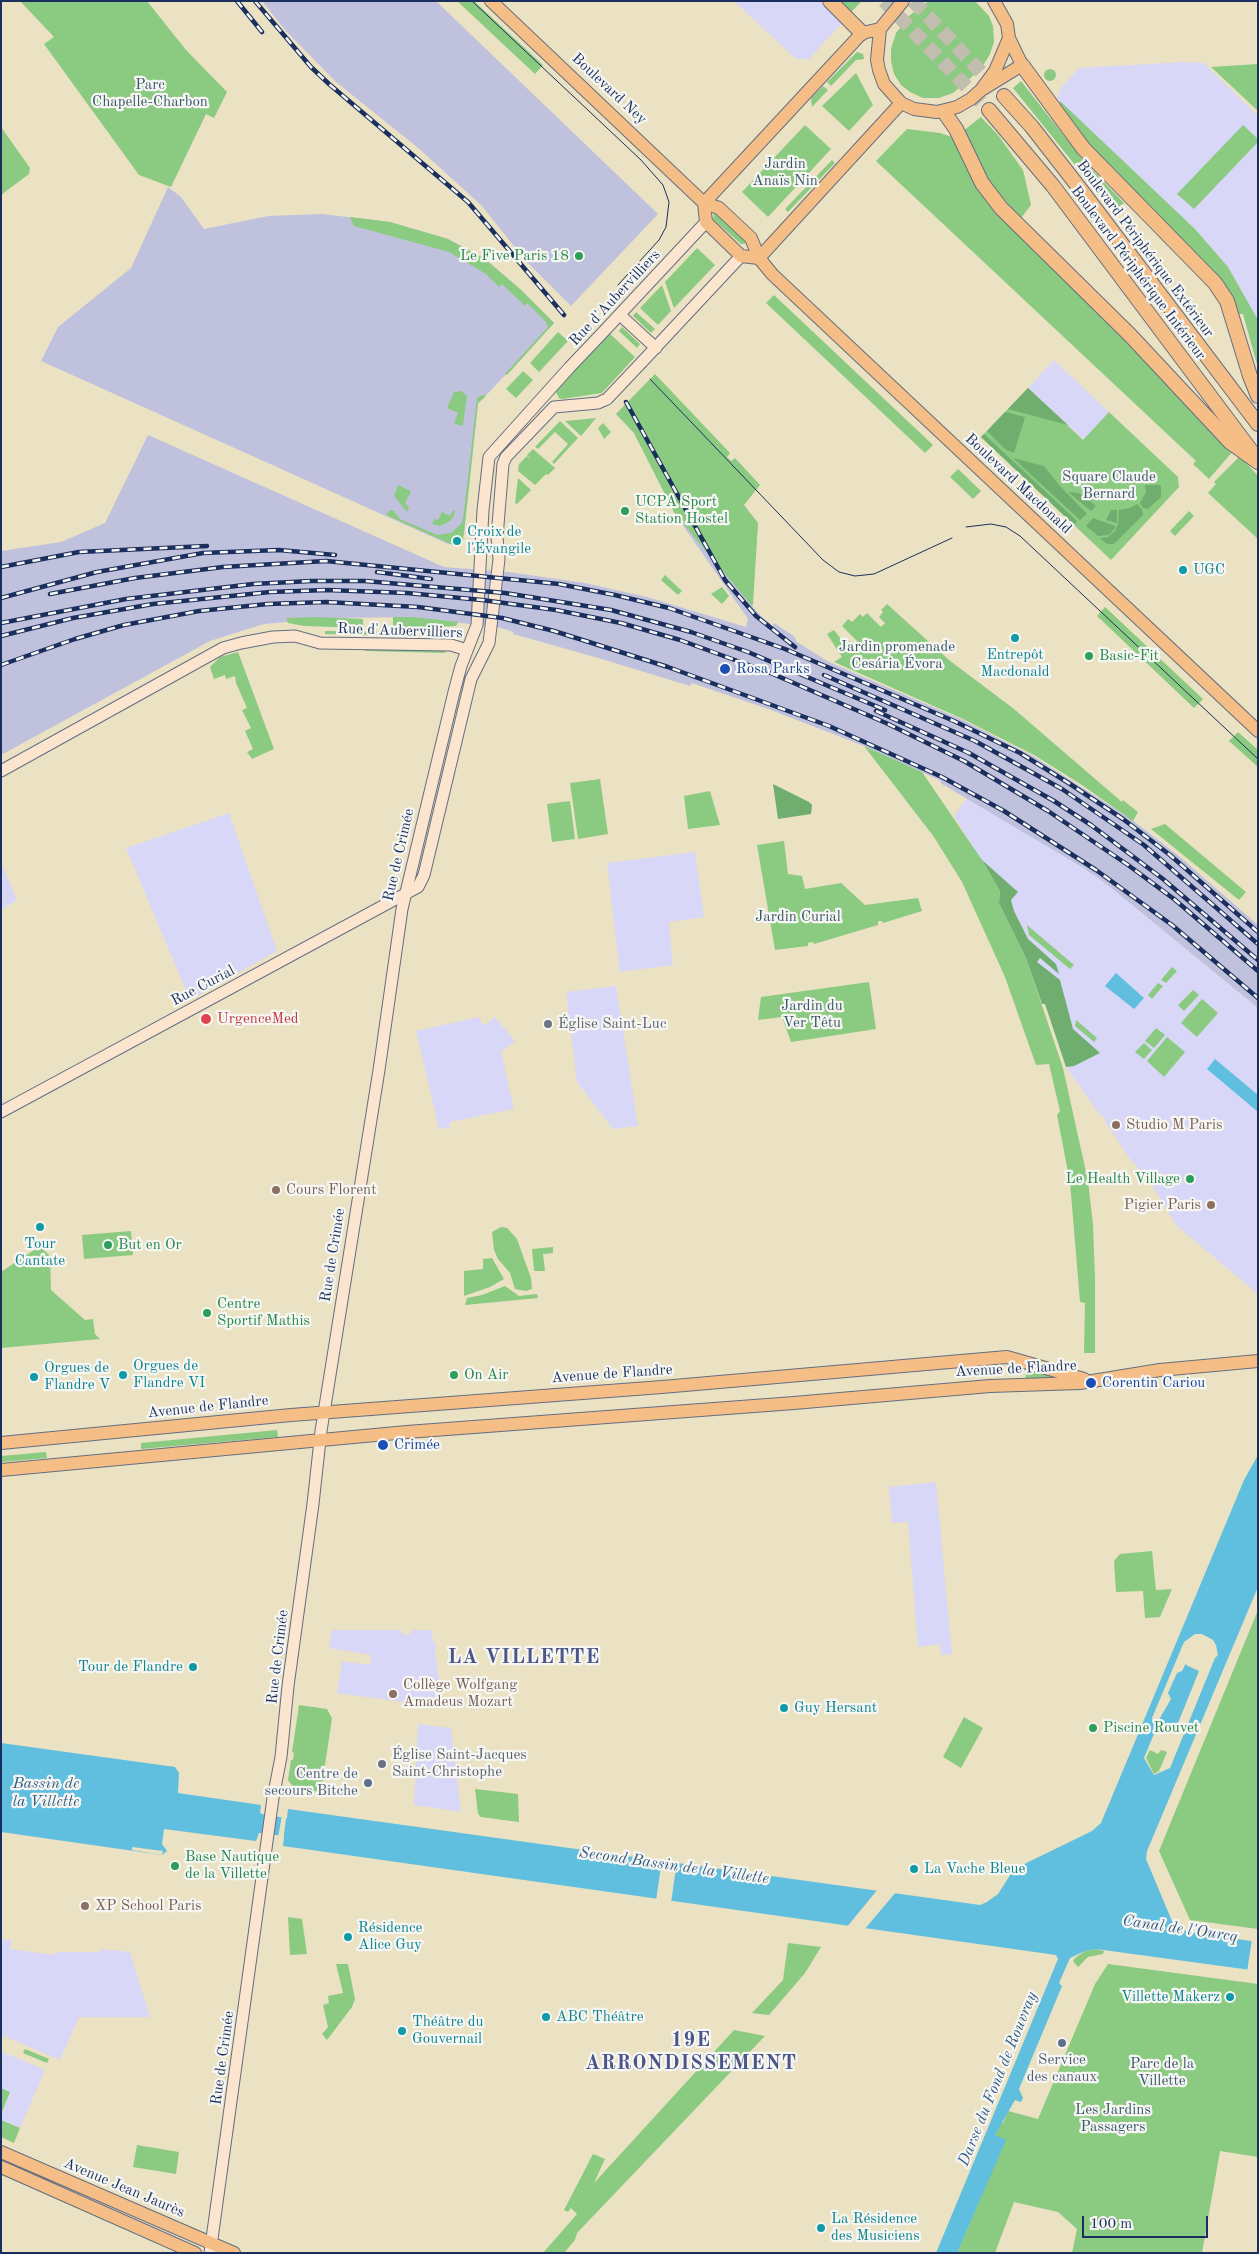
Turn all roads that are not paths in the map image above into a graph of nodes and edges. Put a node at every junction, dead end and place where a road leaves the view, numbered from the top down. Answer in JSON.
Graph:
{"nodes":[{"id":1,"x":491,"y":1,"type":"edge"},
{"id":2,"x":830,"y":1,"type":"edge"},
{"id":3,"x":903,"y":1,"type":"edge"},
{"id":4,"x":994,"y":1,"type":"edge"},
{"id":5,"x":880,"y":29,"type":"junction"},
{"id":6,"x":862,"y":34,"type":"junction"},
{"id":7,"x":1009,"y":38,"type":"junction"},
{"id":8,"x":877,"y":47,"type":"junction"},
{"id":9,"x":1022,"y":65,"type":"junction"},
{"id":10,"x":981,"y":90,"type":"junction"},
{"id":11,"x":1004,"y":96,"type":"tunnel mouth"},
{"id":12,"x":901,"y":103,"type":"junction"},
{"id":13,"x":989,"y":110,"type":"tunnel mouth"},
{"id":14,"x":944,"y":112,"type":"junction"},
{"id":15,"x":704,"y":203,"type":"junction"},
{"id":16,"x":706,"y":222,"type":"junction"},
{"id":17,"x":741,"y":256,"type":"junction"},
{"id":18,"x":759,"y":258,"type":"junction"},
{"id":19,"x":620,"y":315,"type":"junction"},
{"id":20,"x":656,"y":348,"type":"junction"},
{"id":21,"x":1258,"y":396,"type":"edge"},
{"id":22,"x":1258,"y":424,"type":"edge"},
{"id":23,"x":1258,"y":461,"type":"edge"},
{"id":24,"x":467,"y":650,"type":"junction"},
{"id":25,"x":1258,"y":731,"type":"edge"},
{"id":26,"x":1,"y":771,"type":"edge"},
{"id":27,"x":418,"y":887,"type":"joint"},
{"id":28,"x":406,"y":892,"type":"junction"},
{"id":29,"x":1,"y":1112,"type":"edge"},
{"id":30,"x":1258,"y":1361,"type":"edge"},
{"id":31,"x":1090,"y":1380,"type":"junction"},
{"id":32,"x":323,"y":1412,"type":"junction"},
{"id":33,"x":320,"y":1440,"type":"junction"},
{"id":34,"x":1,"y":1443,"type":"edge"},
{"id":35,"x":1,"y":1470,"type":"edge"},
{"id":36,"x":1,"y":2152,"type":"edge"},
{"id":37,"x":1,"y":2167,"type":"edge"},
{"id":38,"x":211,"y":2248,"type":"edge"},
{"id":39,"x":195,"y":2253,"type":"edge"},
{"id":40,"x":234,"y":2253,"type":"edge"}],
"edges":[{"from":1,"to":15,"type":"main road","name":"Boulevard Ney"},
{"from":2,"to":6,"type":"highway"},
{"from":3,"to":5,"type":"main road"},
{"from":4,"to":7,"type":"main road"},
{"from":5,"to":6,"type":"main road"},
{"from":5,"to":8,"type":"main road"},
{"from":6,"to":8,"type":"main road"},
{"from":6,"to":15,"type":"main road"},
{"from":7,"to":9,"type":"main road"},
{"from":7,"to":10,"type":"main road"},
{"from":8,"to":12,"type":"main road"},
{"from":9,"to":10,"type":"main road"},
{"from":9,"to":21,"type":"highway"},
{"from":10,"to":14,"type":"main road"},
{"from":11,"to":22,"type":"highway","name":"Boulevard Périphérique Extérieur"},
{"from":12,"to":14,"type":"main road"},
{"from":12,"to":18,"type":"main road"},
{"from":13,"to":23,"type":"highway","name":"Boulevard Périphérique Intérieur"},
{"from":14,"to":23,"type":"highway"},
{"from":15,"to":16,"type":"main road"},
{"from":15,"to":18,"type":"main road","name":"Boulevard Macdonald"},
{"from":16,"to":17,"type":"main road"},
{"from":16,"to":19,"type":"main road","name":"Rue d'Aubervilliers"},
{"from":17,"to":18,"type":"main road"},
{"from":17,"to":20,"type":"main road"},
{"from":18,"to":25,"type":"main road","name":"Boulevard Macdonald"},
{"from":19,"to":20,"type":"main road"},
{"from":19,"to":24,"type":"main road","name":"Rue d'Aubervilliers","bridge":true},
{"from":20,"to":27,"type":"main road","name":"Rue de Crimée","bridge":true},
{"from":24,"to":26,"type":"main road","name":"Rue d'Aubervilliers"},
{"from":24,"to":28,"type":"main road","name":"Rue de Crimée"},
{"from":27,"to":28,"type":"main road","name":"Rue Curial"},
{"from":28,"to":29,"type":"main road","name":"Rue Curial"},
{"from":28,"to":32,"type":"main road","name":"Rue de Crimée"},
{"from":30,"to":31,"type":"main road"},
{"from":31,"to":32,"type":"main road","name":"Avenue de Flandre"},
{"from":31,"to":33,"type":"main road","name":"Avenue de Flandre"},
{"from":32,"to":33,"type":"main road","name":"Rue de Crimée"},
{"from":32,"to":34,"type":"main road","name":"Avenue de Flandre"},
{"from":33,"to":35,"type":"main road","name":"Avenue de Flandre"},
{"from":33,"to":38,"type":"main road","name":"Rue de Crimée"},
{"from":36,"to":38,"type":"main road","name":"Avenue Jean Jaurès"},
{"from":37,"to":39,"type":"main road","name":"Avenue Jean Jaurès"},
{"from":38,"to":40,"type":"main road","name":"Avenue Jean Jaurès"}]}
